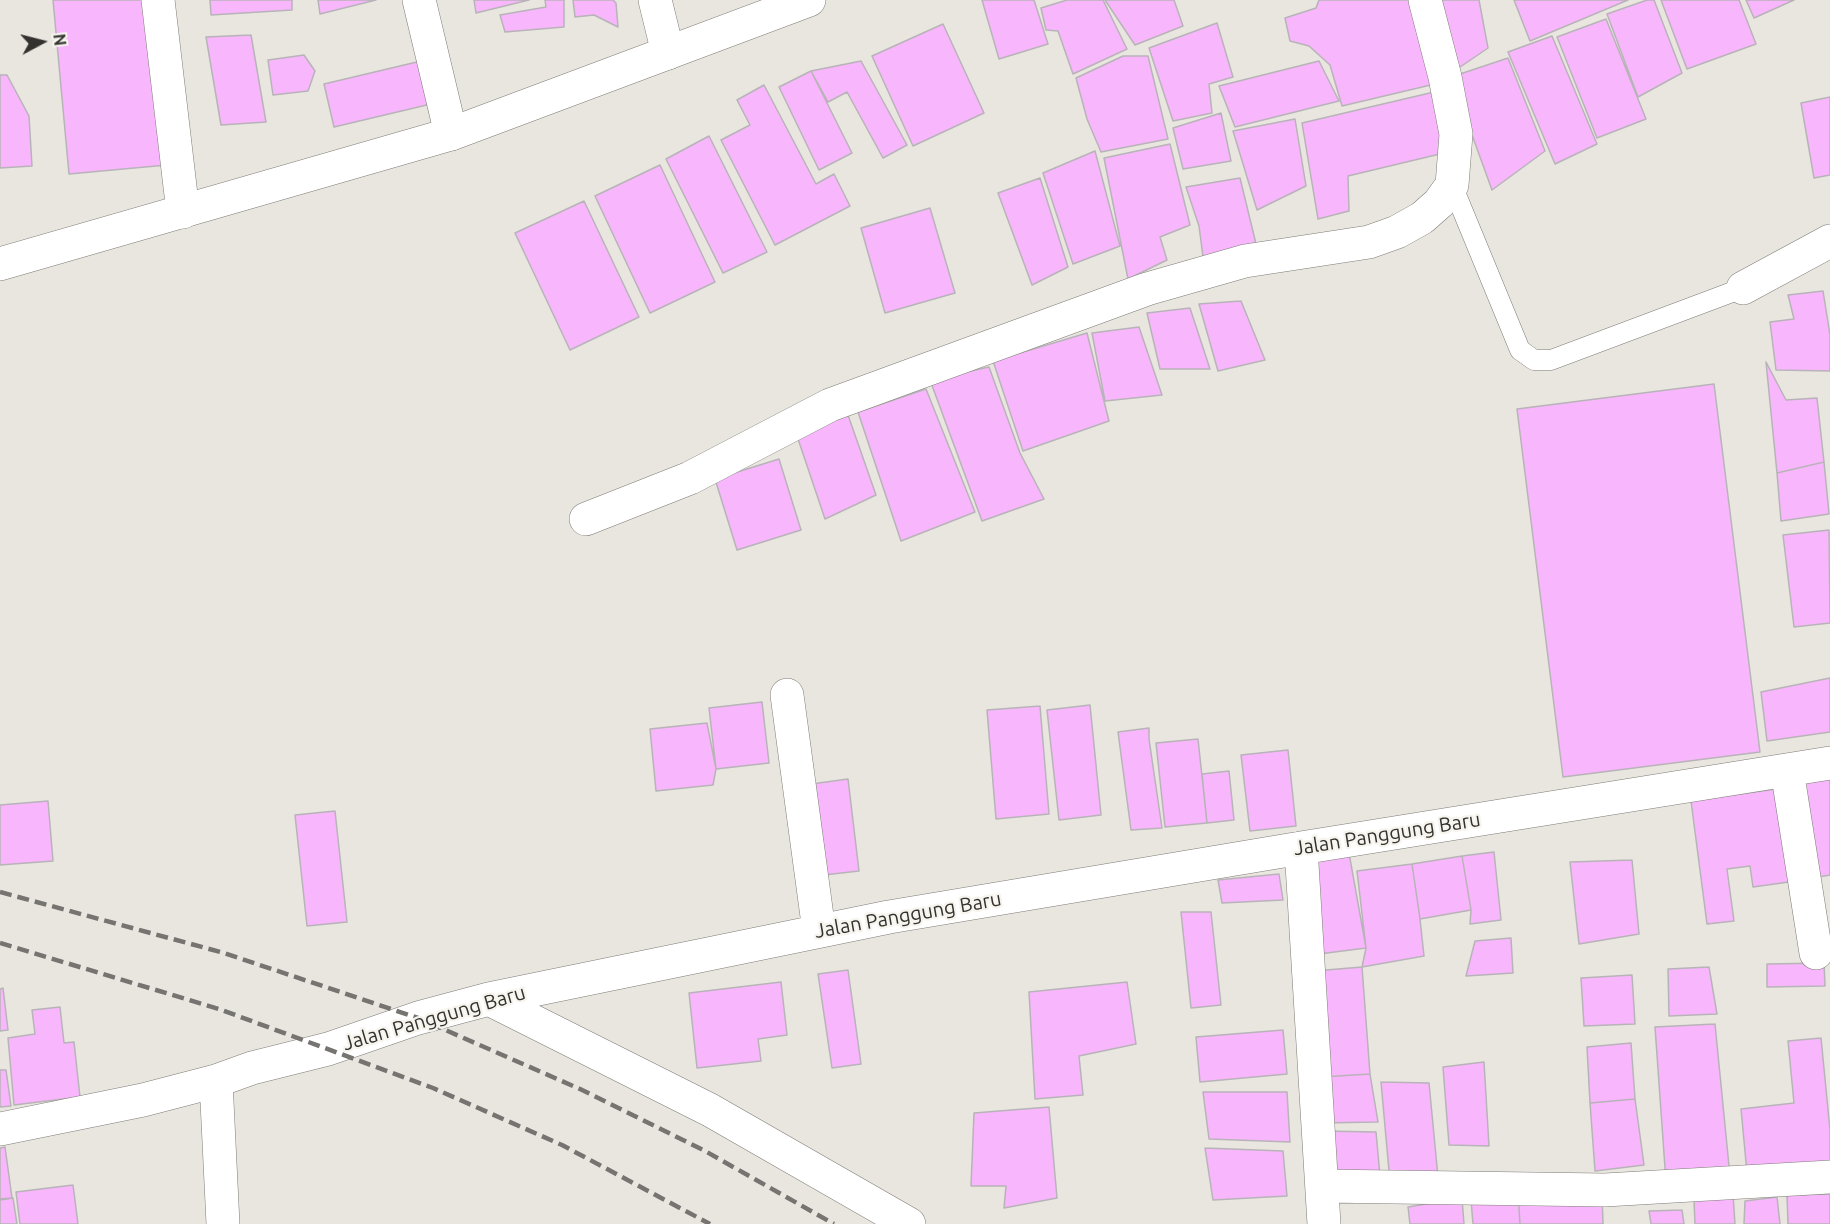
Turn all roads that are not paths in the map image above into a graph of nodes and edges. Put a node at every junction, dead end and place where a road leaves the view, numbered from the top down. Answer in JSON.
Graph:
{"nodes":[{"id":1,"x":158,"y":0,"type":"edge"},
{"id":2,"x":418,"y":0,"type":"edge"},
{"id":3,"x":655,"y":0,"type":"edge"},
{"id":4,"x":808,"y":0,"type":"edge"},
{"id":5,"x":1425,"y":0,"type":"edge"},
{"id":6,"x":668,"y":54,"type":"junction"},
{"id":7,"x":451,"y":134,"type":"junction"},
{"id":8,"x":1452,"y":185,"type":"junction"},
{"id":9,"x":183,"y":212,"type":"junction"},
{"id":10,"x":1830,"y":241,"type":"edge"},
{"id":11,"x":0,"y":264,"type":"edge"},
{"id":12,"x":1743,"y":288,"type":"joint"},
{"id":13,"x":586,"y":519,"type":"dead end"},
{"id":14,"x":787,"y":695,"type":"dead end"},
{"id":15,"x":1830,"y":763,"type":"edge"},
{"id":16,"x":1787,"y":770,"type":"junction"},
{"id":17,"x":1301,"y":848,"type":"junction"},
{"id":18,"x":819,"y":931,"type":"junction"},
{"id":19,"x":1816,"y":953,"type":"dead end"},
{"id":20,"x":489,"y":999,"type":"junction"},
{"id":21,"x":216,"y":1081,"type":"junction"},
{"id":22,"x":0,"y":1129,"type":"edge"},
{"id":23,"x":1830,"y":1177,"type":"edge"},
{"id":24,"x":1322,"y":1186,"type":"junction"},
{"id":25,"x":223,"y":1224,"type":"edge"},
{"id":26,"x":909,"y":1224,"type":"edge"},
{"id":27,"x":1324,"y":1224,"type":"edge"}],
"edges":[{"from":1,"to":9,"type":"street"},
{"from":2,"to":7,"type":"street"},
{"from":3,"to":6,"type":"street"},
{"from":4,"to":6,"type":"street"},
{"from":5,"to":8,"type":"street"},
{"from":6,"to":7,"type":"street"},
{"from":7,"to":9,"type":"street"},
{"from":8,"to":12,"type":"lane"},
{"from":8,"to":13,"type":"street"},
{"from":9,"to":11,"type":"street"},
{"from":10,"to":12,"type":"street"},
{"from":14,"to":18,"type":"street"},
{"from":15,"to":16,"type":"street","name":"Jalan Panggung Baru"},
{"from":16,"to":17,"type":"street","name":"Jalan Panggung Baru"},
{"from":16,"to":19,"type":"street"},
{"from":17,"to":18,"type":"street","name":"Jalan Panggung Baru"},
{"from":17,"to":24,"type":"street"},
{"from":18,"to":20,"type":"street","name":"Jalan Panggung Baru"},
{"from":20,"to":21,"type":"street","name":"Jalan Panggung Baru"},
{"from":20,"to":26,"type":"street"},
{"from":21,"to":22,"type":"street","name":"Jalan Panggung Baru"},
{"from":21,"to":25,"type":"street"},
{"from":23,"to":24,"type":"street"},
{"from":24,"to":27,"type":"street"}]}
